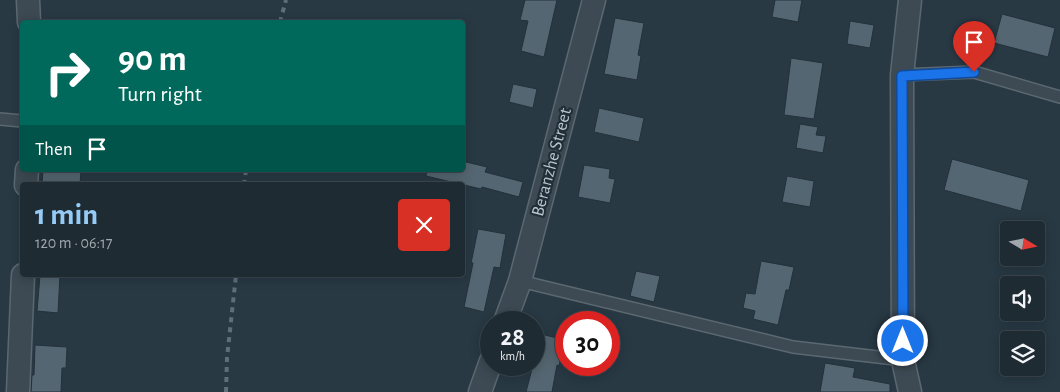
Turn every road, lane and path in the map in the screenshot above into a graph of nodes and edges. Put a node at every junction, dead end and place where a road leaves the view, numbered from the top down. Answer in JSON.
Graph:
{"nodes":[{"id":1,"x":28,"y":0,"type":"edge"},
{"id":2,"x":594,"y":0,"type":"edge"},
{"id":3,"x":910,"y":0,"type":"edge"},
{"id":4,"x":29,"y":20,"type":"edge"},
{"id":5,"x":902,"y":76,"type":"junction"},
{"id":6,"x":1060,"y":97,"type":"edge"},
{"id":7,"x":0,"y":119,"type":"edge"},
{"id":8,"x":20,"y":120,"type":"edge"},
{"id":9,"x":22,"y":277,"type":"edge"},
{"id":10,"x":520,"y":281,"type":"junction"},
{"id":11,"x":509,"y":311,"type":"edge"},
{"id":12,"x":903,"y":360,"type":"junction"},
{"id":13,"x":486,"y":376,"type":"edge"},
{"id":14,"x":18,"y":392,"type":"edge"},
{"id":15,"x":480,"y":392,"type":"edge"},
{"id":16,"x":910,"y":392,"type":"edge"}],
"edges":[{"from":1,"to":4,"type":"street"},
{"from":2,"to":10,"type":"street","name":"Beranzhe Street"},
{"from":3,"to":5,"type":"street"},
{"from":5,"to":6,"type":"lane"},
{"from":5,"to":12,"type":"street"},
{"from":7,"to":8,"type":"lane"},
{"from":9,"to":14,"type":"street"},
{"from":10,"to":11,"type":"street","name":"Beranzhe Street"},
{"from":10,"to":12,"type":"lane"},
{"from":12,"to":16,"type":"street"},
{"from":13,"to":15,"type":"street"}]}
